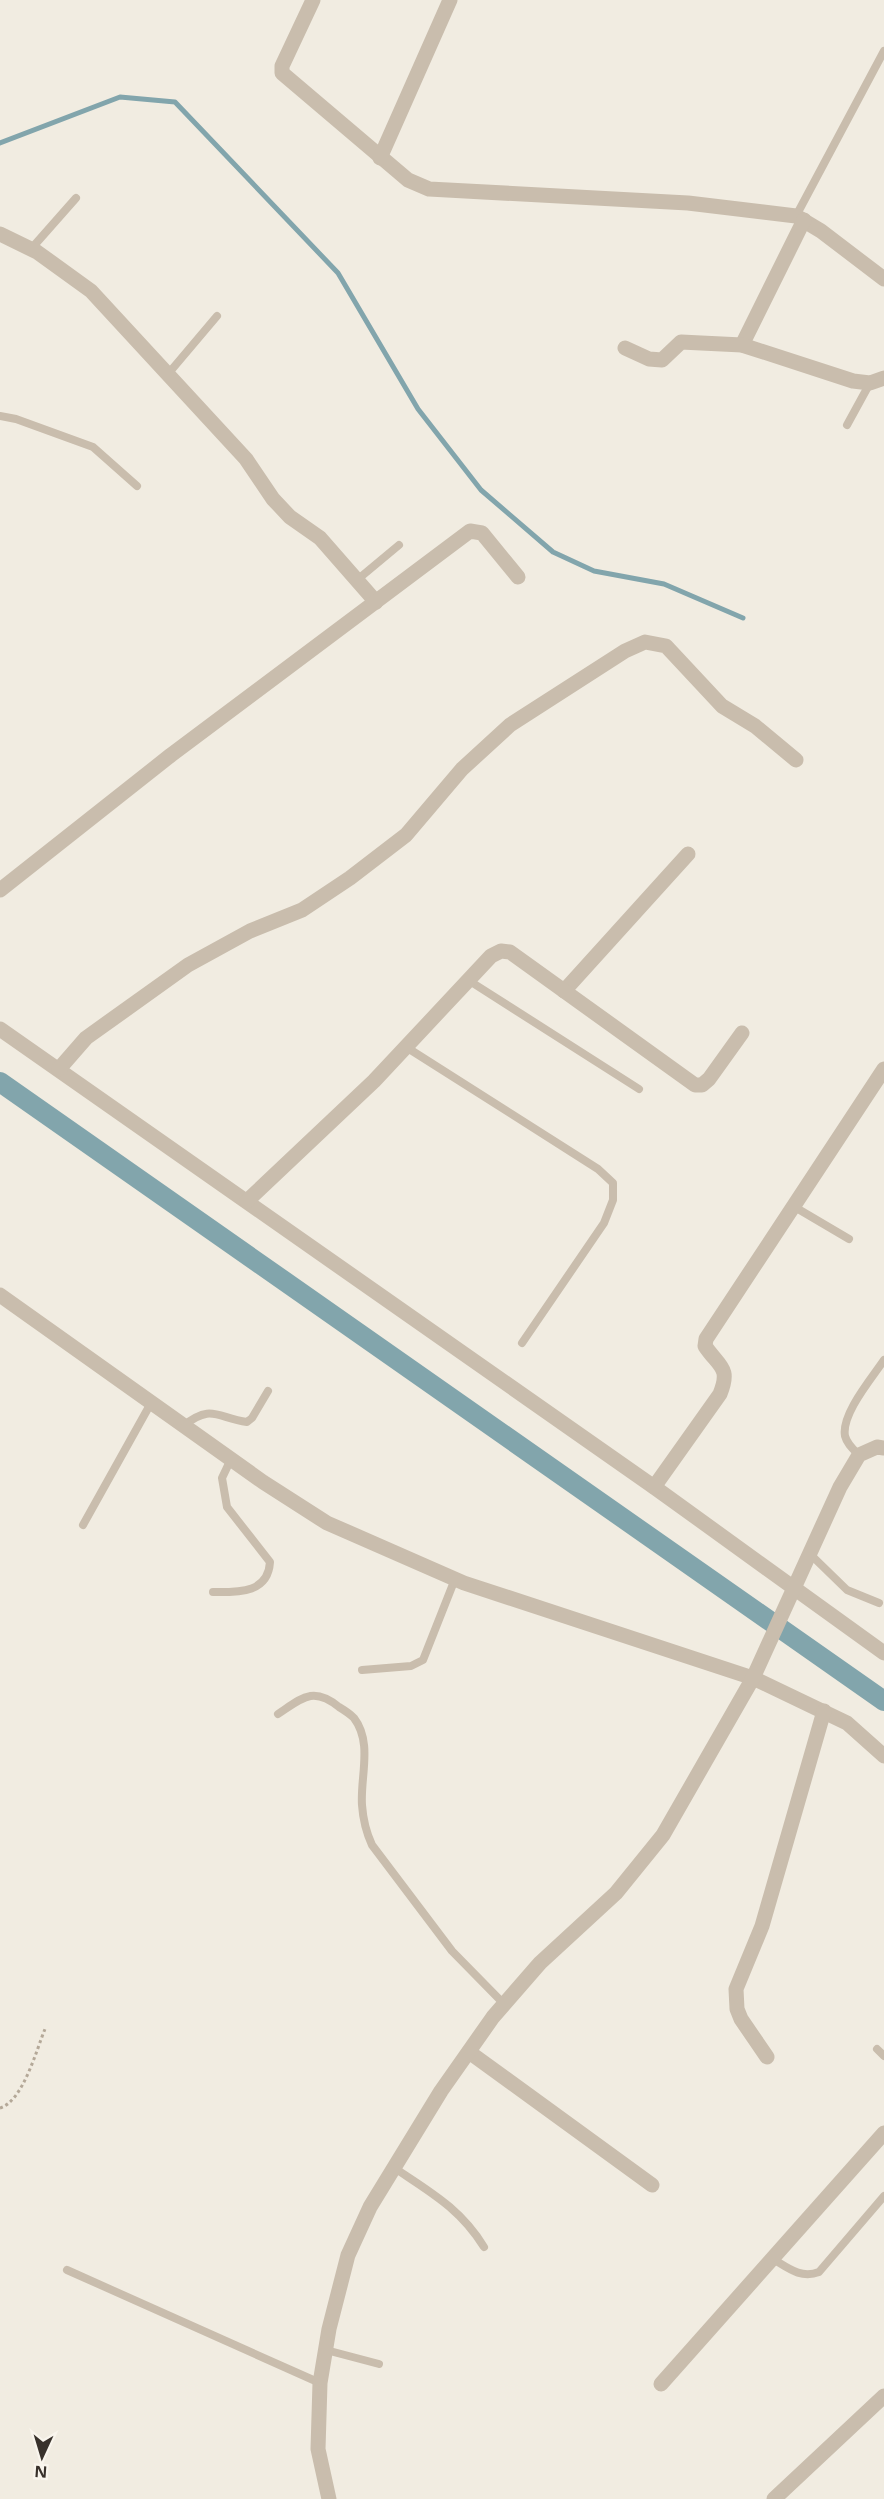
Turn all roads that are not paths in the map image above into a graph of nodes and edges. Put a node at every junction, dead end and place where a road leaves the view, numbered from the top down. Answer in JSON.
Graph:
{"nodes":[{"id":1,"x":313,"y":0,"type":"edge"},
{"id":2,"x":450,"y":0,"type":"edge"},
{"id":3,"x":884,"y":51,"type":"edge"},
{"id":4,"x":380,"y":158,"type":"junction"},
{"id":5,"x":76,"y":198,"type":"dead end"},
{"id":6,"x":800,"y":218,"type":"junction"},
{"id":7,"x":0,"y":234,"type":"edge"},
{"id":8,"x":31,"y":249,"type":"junction"},
{"id":9,"x":884,"y":279,"type":"edge"},
{"id":10,"x":217,"y":316,"type":"dead end"},
{"id":11,"x":742,"y":345,"type":"junction"},
{"id":12,"x":625,"y":348,"type":"dead end"},
{"id":13,"x":168,"y":374,"type":"junction"},
{"id":14,"x":877,"y":380,"type":"edge"},
{"id":15,"x":0,"y":416,"type":"edge"},
{"id":16,"x":847,"y":425,"type":"dead end"},
{"id":17,"x":137,"y":486,"type":"dead end"},
{"id":18,"x":399,"y":545,"type":"dead end"},
{"id":19,"x":518,"y":577,"type":"dead end"},
{"id":20,"x":357,"y":580,"type":"junction"},
{"id":21,"x":376,"y":602,"type":"junction"},
{"id":22,"x":796,"y":760,"type":"dead end"},
{"id":23,"x":688,"y":854,"type":"dead end"},
{"id":24,"x":0,"y":890,"type":"edge"},
{"id":25,"x":468,"y":980,"type":"junction"},
{"id":26,"x":564,"y":991,"type":"junction"},
{"id":27,"x":0,"y":1029,"type":"edge"},
{"id":28,"x":742,"y":1033,"type":"dead end"},
{"id":29,"x":406,"y":1047,"type":"junction"},
{"id":30,"x":884,"y":1068,"type":"edge"},
{"id":31,"x":59,"y":1069,"type":"junction"},
{"id":32,"x":639,"y":1089,"type":"dead end"},
{"id":33,"x":247,"y":1201,"type":"junction"},
{"id":34,"x":793,"y":1206,"type":"junction"},
{"id":35,"x":849,"y":1239,"type":"dead end"},
{"id":36,"x":0,"y":1295,"type":"edge"},
{"id":37,"x":522,"y":1342,"type":"dead end"},
{"id":38,"x":884,"y":1360,"type":"edge"},
{"id":39,"x":268,"y":1391,"type":"dead end"},
{"id":40,"x":151,"y":1403,"type":"junction"},
{"id":41,"x":183,"y":1426,"type":"junction"},
{"id":42,"x":884,"y":1448,"type":"edge"},
{"id":43,"x":859,"y":1455,"type":"junction"},
{"id":44,"x":231,"y":1459,"type":"junction"},
{"id":45,"x":654,"y":1487,"type":"junction"},
{"id":46,"x":83,"y":1525,"type":"dead end"},
{"id":47,"x":810,"y":1554,"type":"junction"},
{"id":48,"x":454,"y":1579,"type":"junction"},
{"id":49,"x":794,"y":1588,"type":"junction"},
{"id":50,"x":213,"y":1592,"type":"dead end"},
{"id":51,"x":879,"y":1603,"type":"dead end"},
{"id":52,"x":884,"y":1653,"type":"edge"},
{"id":53,"x":362,"y":1670,"type":"dead end"},
{"id":54,"x":753,"y":1678,"type":"junction"},
{"id":55,"x":824,"y":1711,"type":"junction"},
{"id":56,"x":278,"y":1714,"type":"dead end"},
{"id":57,"x":884,"y":1756,"type":"edge"},
{"id":58,"x":504,"y":2004,"type":"junction"},
{"id":59,"x":877,"y":2049,"type":"dead end"},
{"id":60,"x":469,"y":2052,"type":"junction"},
{"id":61,"x":767,"y":2056,"type":"dead end"},
{"id":62,"x":884,"y":2056,"type":"edge"},
{"id":63,"x":884,"y":2133,"type":"edge"},
{"id":64,"x":393,"y":2168,"type":"junction"},
{"id":65,"x":652,"y":2185,"type":"dead end"},
{"id":66,"x":884,"y":2196,"type":"edge"},
{"id":67,"x":484,"y":2247,"type":"dead end"},
{"id":68,"x":772,"y":2259,"type":"junction"},
{"id":69,"x":67,"y":2270,"type":"dead end"},
{"id":70,"x":326,"y":2350,"type":"junction"},
{"id":71,"x":379,"y":2364,"type":"dead end"},
{"id":72,"x":320,"y":2383,"type":"junction"},
{"id":73,"x":661,"y":2384,"type":"dead end"},
{"id":74,"x":884,"y":2396,"type":"edge"},
{"id":75,"x":328,"y":2499,"type":"edge"},
{"id":76,"x":774,"y":2499,"type":"edge"}],
"edges":[{"from":1,"to":4,"type":"street"},
{"from":2,"to":4,"type":"street"},
{"from":3,"to":6,"type":"lane"},
{"from":4,"to":6,"type":"street"},
{"from":5,"to":8,"type":"lane"},
{"from":6,"to":9,"type":"street"},
{"from":6,"to":11,"type":"street"},
{"from":7,"to":8,"type":"street"},
{"from":8,"to":13,"type":"street"},
{"from":10,"to":13,"type":"lane"},
{"from":11,"to":12,"type":"street"},
{"from":11,"to":14,"type":"street"},
{"from":13,"to":20,"type":"street"},
{"from":14,"to":16,"type":"lane"},
{"from":15,"to":17,"type":"lane"},
{"from":18,"to":20,"type":"lane"},
{"from":19,"to":21,"type":"street"},
{"from":20,"to":21,"type":"street"},
{"from":21,"to":24,"type":"street"},
{"from":22,"to":31,"type":"street"},
{"from":23,"to":26,"type":"street"},
{"from":25,"to":26,"type":"street"},
{"from":25,"to":29,"type":"street"},
{"from":25,"to":32,"type":"lane"},
{"from":26,"to":28,"type":"street"},
{"from":27,"to":31,"type":"street"},
{"from":29,"to":33,"type":"street"},
{"from":29,"to":37,"type":"lane"},
{"from":30,"to":34,"type":"street"},
{"from":31,"to":33,"type":"street"},
{"from":33,"to":45,"type":"street"},
{"from":34,"to":35,"type":"lane"},
{"from":34,"to":45,"type":"street"},
{"from":36,"to":40,"type":"street"},
{"from":38,"to":43,"type":"lane"},
{"from":39,"to":41,"type":"lane"},
{"from":40,"to":41,"type":"street"},
{"from":40,"to":46,"type":"lane"},
{"from":41,"to":44,"type":"street"},
{"from":42,"to":43,"type":"street"},
{"from":43,"to":47,"type":"street"},
{"from":44,"to":48,"type":"street"},
{"from":44,"to":50,"type":"lane"},
{"from":45,"to":49,"type":"street"},
{"from":47,"to":49,"type":"street"},
{"from":47,"to":51,"type":"lane"},
{"from":48,"to":53,"type":"lane"},
{"from":48,"to":54,"type":"street"},
{"from":49,"to":52,"type":"street"},
{"from":49,"to":54,"type":"street"},
{"from":54,"to":55,"type":"street"},
{"from":54,"to":58,"type":"street"},
{"from":55,"to":57,"type":"street"},
{"from":55,"to":61,"type":"street"},
{"from":56,"to":58,"type":"lane"},
{"from":58,"to":60,"type":"street"},
{"from":59,"to":62,"type":"lane"},
{"from":60,"to":64,"type":"street"},
{"from":60,"to":65,"type":"street"},
{"from":63,"to":68,"type":"street"},
{"from":64,"to":67,"type":"lane"},
{"from":64,"to":70,"type":"street"},
{"from":66,"to":68,"type":"lane"},
{"from":68,"to":73,"type":"street"},
{"from":69,"to":72,"type":"lane"},
{"from":70,"to":71,"type":"lane"},
{"from":70,"to":72,"type":"street"},
{"from":72,"to":75,"type":"street"},
{"from":74,"to":76,"type":"street"}]}
